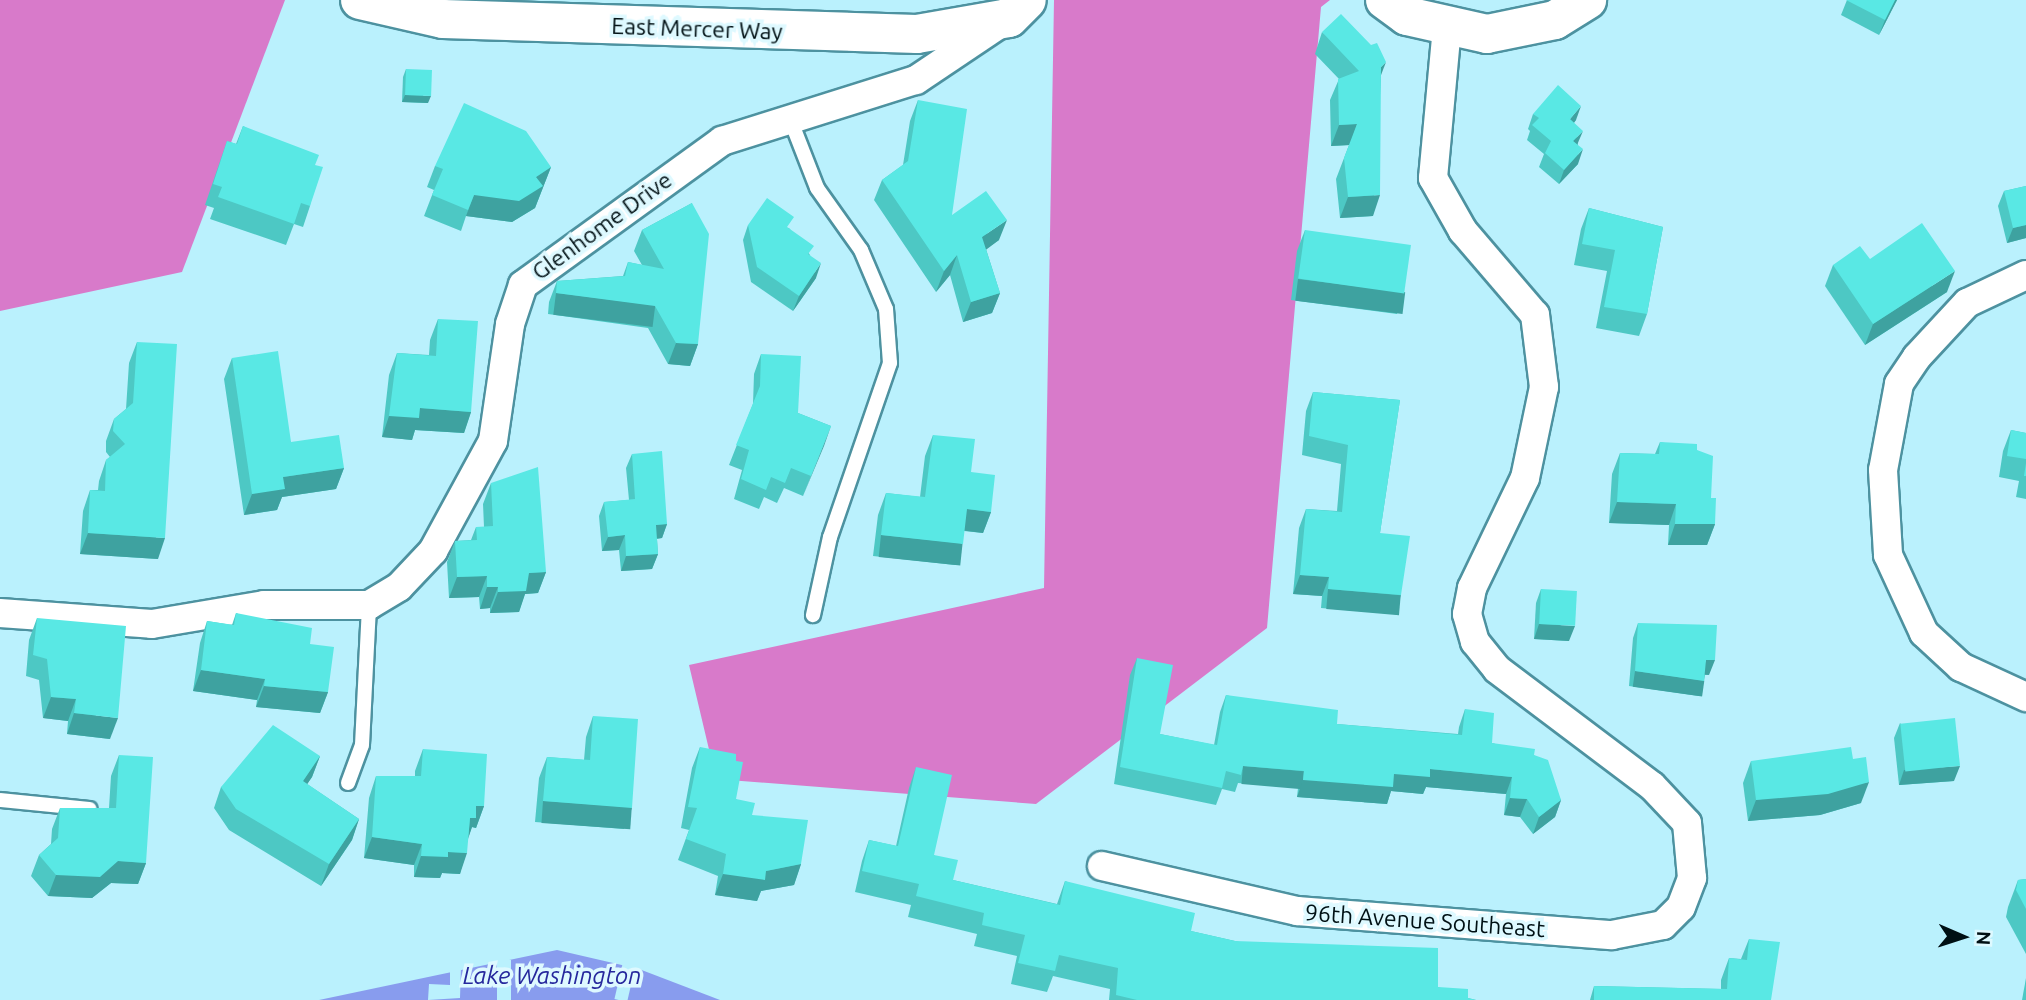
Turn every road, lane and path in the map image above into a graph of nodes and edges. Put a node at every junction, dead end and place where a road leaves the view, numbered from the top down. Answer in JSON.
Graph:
{"nodes":[{"id":1,"x":360,"y":0,"type":"edge"},
{"id":2,"x":1385,"y":0,"type":"edge"},
{"id":3,"x":1587,"y":0,"type":"edge"},
{"id":4,"x":1018,"y":9,"type":"edge"},
{"id":5,"x":1447,"y":28,"type":"junction"},
{"id":6,"x":789,"y":116,"type":"junction"},
{"id":7,"x":2026,"y":275,"type":"edge"},
{"id":8,"x":369,"y":605,"type":"junction"},
{"id":9,"x":0,"y":613,"type":"edge"},
{"id":10,"x":813,"y":615,"type":"dead end"},
{"id":11,"x":2026,"y":697,"type":"edge"},
{"id":12,"x":348,"y":783,"type":"dead end"},
{"id":13,"x":0,"y":800,"type":"edge"},
{"id":14,"x":90,"y":809,"type":"edge"},
{"id":15,"x":1102,"y":866,"type":"dead end"}],
"edges":[{"from":1,"to":4,"type":"street","name":"East Mercer Way"},
{"from":2,"to":5,"type":"street"},
{"from":3,"to":5,"type":"street"},
{"from":4,"to":6,"type":"street","name":"Glenhome Drive"},
{"from":5,"to":15,"type":"street","name":"96th Avenue Southeast"},
{"from":6,"to":8,"type":"street","name":"Glenhome Drive"},
{"from":6,"to":10,"type":"lane"},
{"from":7,"to":11,"type":"street"},
{"from":8,"to":9,"type":"street"},
{"from":8,"to":12,"type":"lane"},
{"from":13,"to":14,"type":"lane"}]}
